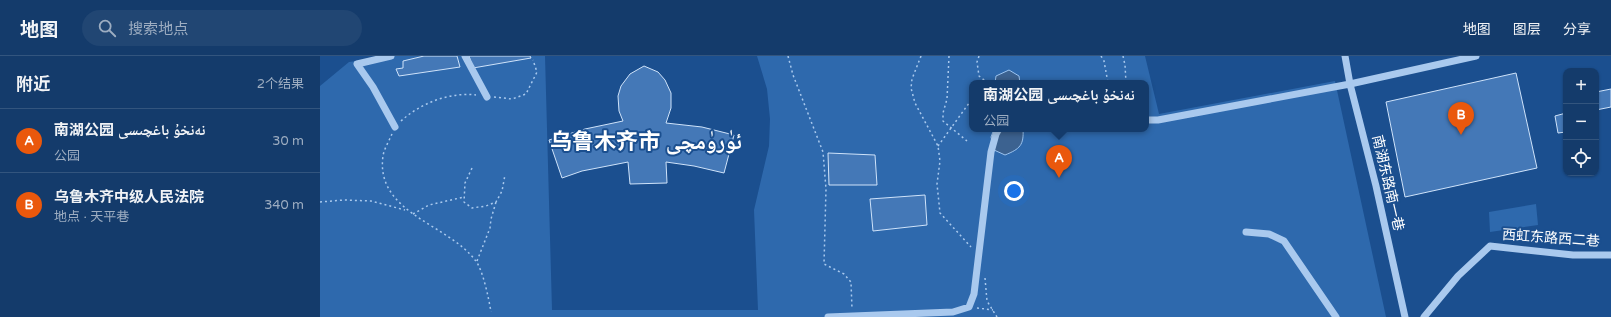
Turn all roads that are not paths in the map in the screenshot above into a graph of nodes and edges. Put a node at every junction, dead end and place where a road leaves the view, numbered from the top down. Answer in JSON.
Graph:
{"nodes":[{"id":1,"x":391,"y":56,"type":"edge"},
{"id":2,"x":465,"y":56,"type":"edge"},
{"id":3,"x":1345,"y":56,"type":"edge"},
{"id":4,"x":1476,"y":56,"type":"edge"},
{"id":5,"x":1350,"y":84,"type":"junction"},
{"id":6,"x":487,"y":97,"type":"road end"},
{"id":7,"x":1149,"y":120,"type":"edge"},
{"id":8,"x":395,"y":127,"type":"road end"},
{"id":9,"x":997,"y":132,"type":"edge"},
{"id":10,"x":1246,"y":232,"type":"dead end"},
{"id":11,"x":1611,"y":255,"type":"edge"},
{"id":12,"x":853,"y":316,"type":"edge"},
{"id":13,"x":828,"y":317,"type":"edge"},
{"id":14,"x":1336,"y":317,"type":"edge"},
{"id":15,"x":1405,"y":317,"type":"edge"},
{"id":16,"x":1424,"y":317,"type":"edge"}],
"edges":[{"from":1,"to":8,"type":"street"},
{"from":2,"to":6,"type":"street"},
{"from":3,"to":5,"type":"street","name":"南湖东路南一巷"},
{"from":4,"to":5,"type":"street"},
{"from":5,"to":7,"type":"street"},
{"from":5,"to":15,"type":"street","name":"南湖东路南一巷"},
{"from":9,"to":12,"type":"street"},
{"from":10,"to":14,"type":"street"},
{"from":11,"to":16,"type":"street","name":"西虹东路西二巷"},
{"from":12,"to":13,"type":"street"}]}
